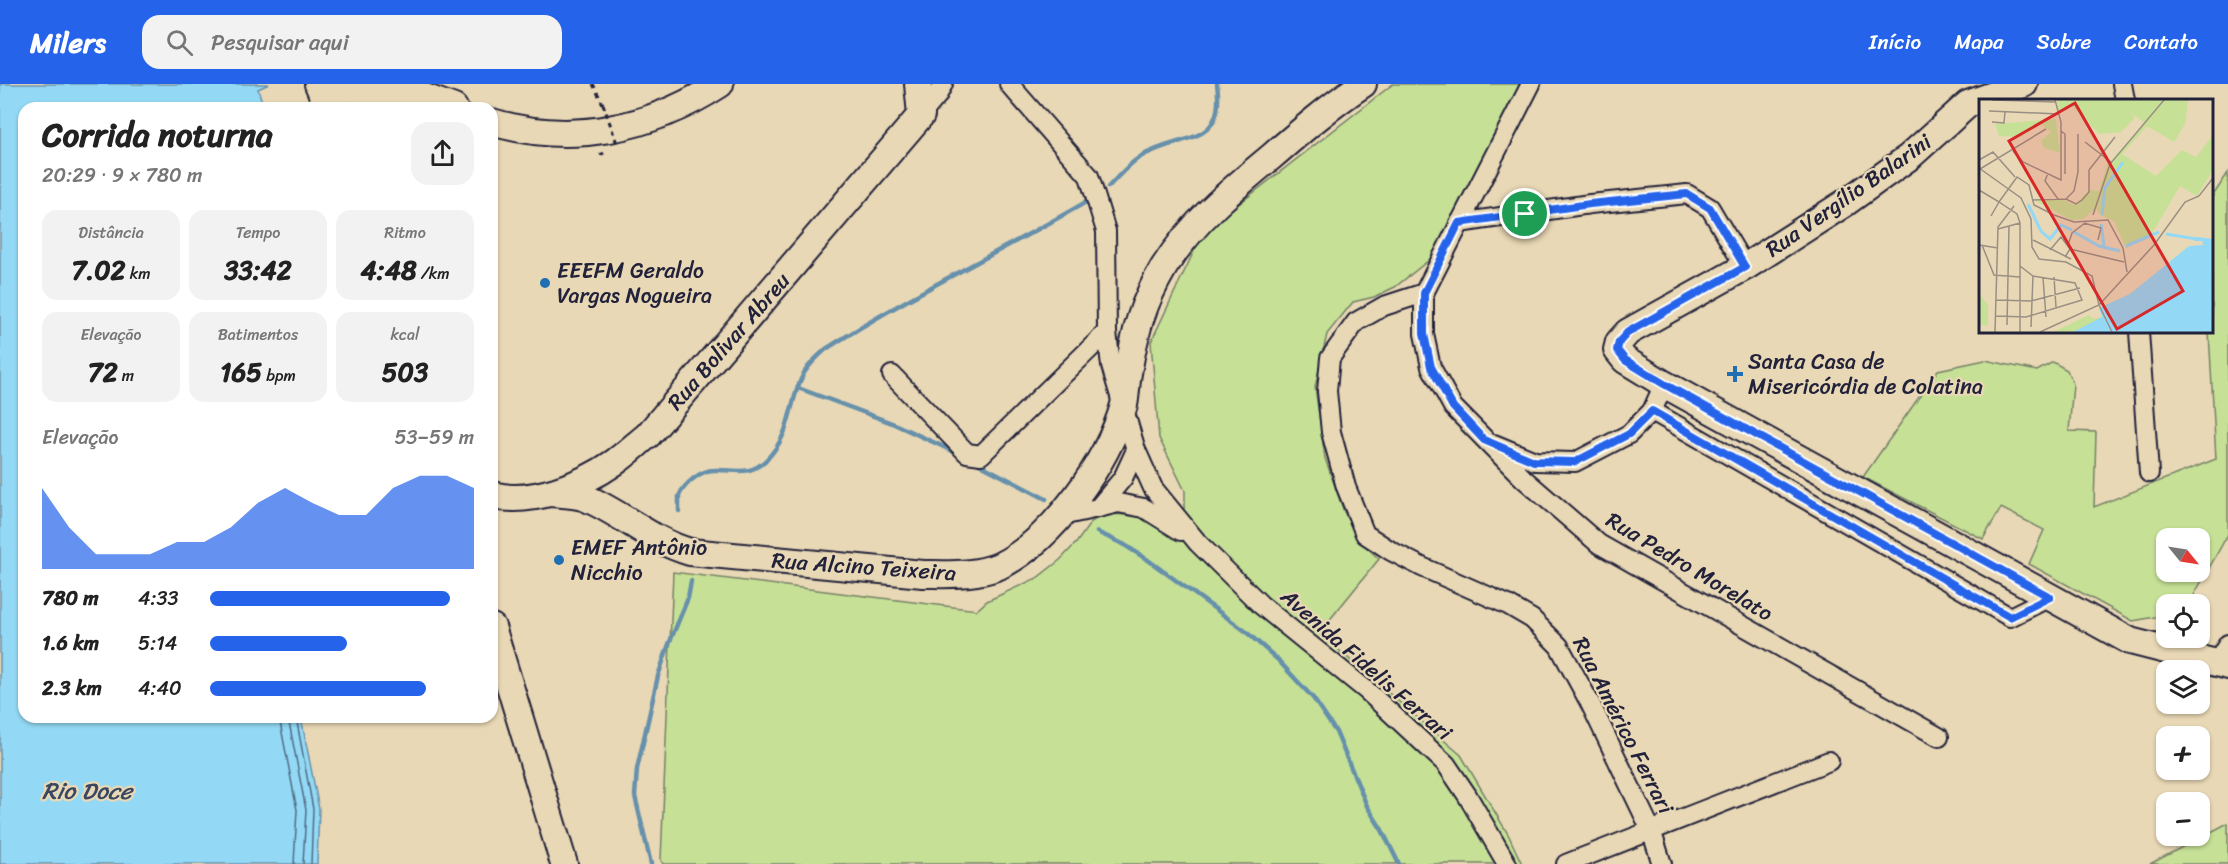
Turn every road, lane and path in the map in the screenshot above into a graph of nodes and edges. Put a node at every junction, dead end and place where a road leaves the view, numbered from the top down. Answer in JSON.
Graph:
{"nodes":[{"id":1,"x":318,"y":84,"type":"edge"},
{"id":2,"x":394,"y":84,"type":"edge"},
{"id":3,"x":593,"y":84,"type":"edge"},
{"id":4,"x":918,"y":84,"type":"edge"},
{"id":5,"x":944,"y":84,"type":"edge"},
{"id":6,"x":1009,"y":84,"type":"edge"},
{"id":7,"x":1363,"y":84,"type":"edge"},
{"id":8,"x":1531,"y":84,"type":"edge"},
{"id":9,"x":2024,"y":84,"type":"edge"},
{"id":10,"x":2122,"y":84,"type":"edge"},
{"id":11,"x":719,"y":86,"type":"edge"},
{"id":12,"x":420,"y":96,"type":"junction"},
{"id":13,"x":1982,"y":99,"type":"edge"},
{"id":14,"x":2125,"y":99,"type":"edge"},
{"id":15,"x":1979,"y":100,"type":"edge"},
{"id":16,"x":326,"y":102,"type":"edge"},
{"id":17,"x":336,"y":102,"type":"edge"},
{"id":18,"x":437,"y":102,"type":"edge"},
{"id":19,"x":921,"y":115,"type":"junction"},
{"id":20,"x":498,"y":123,"type":"edge"},
{"id":21,"x":618,"y":146,"type":"dead end"},
{"id":22,"x":1459,"y":223,"type":"junction"},
{"id":23,"x":1745,"y":267,"type":"junction"},
{"id":24,"x":1424,"y":293,"type":"junction"},
{"id":25,"x":1107,"y":332,"type":"junction"},
{"id":26,"x":2139,"y":333,"type":"edge"},
{"id":27,"x":892,"y":375,"type":"dead end"},
{"id":28,"x":1664,"y":384,"type":"junction"},
{"id":29,"x":1124,"y":405,"type":"junction"},
{"id":30,"x":1652,"y":411,"type":"junction"},
{"id":31,"x":1484,"y":440,"type":"junction"},
{"id":32,"x":1136,"y":450,"type":"junction"},
{"id":33,"x":2149,"y":473,"type":"dead end"},
{"id":34,"x":549,"y":493,"type":"junction"},
{"id":35,"x":503,"y":497,"type":"edge"},
{"id":36,"x":1098,"y":508,"type":"junction"},
{"id":37,"x":1061,"y":516,"type":"junction"},
{"id":38,"x":1198,"y":543,"type":"junction"},
{"id":39,"x":2050,"y":597,"type":"junction"},
{"id":40,"x":498,"y":647,"type":"edge"},
{"id":41,"x":2224,"y":658,"type":"edge"},
{"id":42,"x":1939,"y":737,"type":"dead end"},
{"id":43,"x":1828,"y":761,"type":"dead end"},
{"id":44,"x":1651,"y":831,"type":"junction"},
{"id":45,"x":564,"y":864,"type":"edge"},
{"id":46,"x":1507,"y":864,"type":"edge"},
{"id":47,"x":1566,"y":864,"type":"edge"},
{"id":48,"x":1662,"y":864,"type":"edge"}],
"edges":[{"from":1,"to":16,"type":"main road"},
{"from":2,"to":12,"type":"main road"},
{"from":3,"to":21,"type":"path","bridge":true},
{"from":4,"to":19,"type":"main road"},
{"from":5,"to":19,"type":"street"},
{"from":6,"to":25,"type":"street","name":"Avenida Fidelis Ferrari"},
{"from":7,"to":29,"type":"main road","name":"Rua Alcino Teixeira"},
{"from":8,"to":22,"type":"street"},
{"from":9,"to":13,"type":"main road","name":"Rua Vergílio Balarini"},
{"from":10,"to":14,"type":"street"},
{"from":11,"to":20,"type":"main road"},
{"from":12,"to":17,"type":"main road"},
{"from":12,"to":18,"type":"main road"},
{"from":15,"to":23,"type":"main road","name":"Rua Vergílio Balarini"},
{"from":19,"to":34,"type":"main road","name":"Rua Bolivar Abreu"},
{"from":22,"to":23,"type":"street"},
{"from":22,"to":24,"type":"street"},
{"from":23,"to":28,"type":"main road","name":"Rua Vergílio Balarini"},
{"from":24,"to":31,"type":"street","name":"Rua Pedro Morelato"},
{"from":24,"to":44,"type":"street","name":"Rua Américo Ferrari"},
{"from":25,"to":27,"type":"street"},
{"from":25,"to":29,"type":"street","name":"Avenida Fidelis Ferrari"},
{"from":26,"to":33,"type":"street"},
{"from":28,"to":30,"type":"street"},
{"from":28,"to":39,"type":"main road"},
{"from":29,"to":32,"type":"street","name":"Avenida Fidelis Ferrari"},
{"from":29,"to":37,"type":"main road","name":"Rua Alcino Teixeira"},
{"from":30,"to":31,"type":"street"},
{"from":30,"to":39,"type":"street"},
{"from":31,"to":42,"type":"street","name":"Rua Pedro Morelato"},
{"from":32,"to":36,"type":"street"},
{"from":32,"to":38,"type":"street","name":"Avenida Fidelis Ferrari"},
{"from":34,"to":35,"type":"main road","name":"Rua Bolivar Abreu"},
{"from":34,"to":37,"type":"main road","name":"Rua Alcino Teixeira"},
{"from":36,"to":37,"type":"street","name":"Avenida Fidelis Ferrari"},
{"from":36,"to":38,"type":"street","name":"Avenida Fidelis Ferrari"},
{"from":38,"to":46,"type":"street","name":"Avenida Fidelis Ferrari"},
{"from":39,"to":41,"type":"main road"},
{"from":40,"to":45,"type":"main road"},
{"from":43,"to":44,"type":"street"},
{"from":44,"to":47,"type":"street"},
{"from":44,"to":48,"type":"street","name":"Rua Américo Ferrari"}]}
